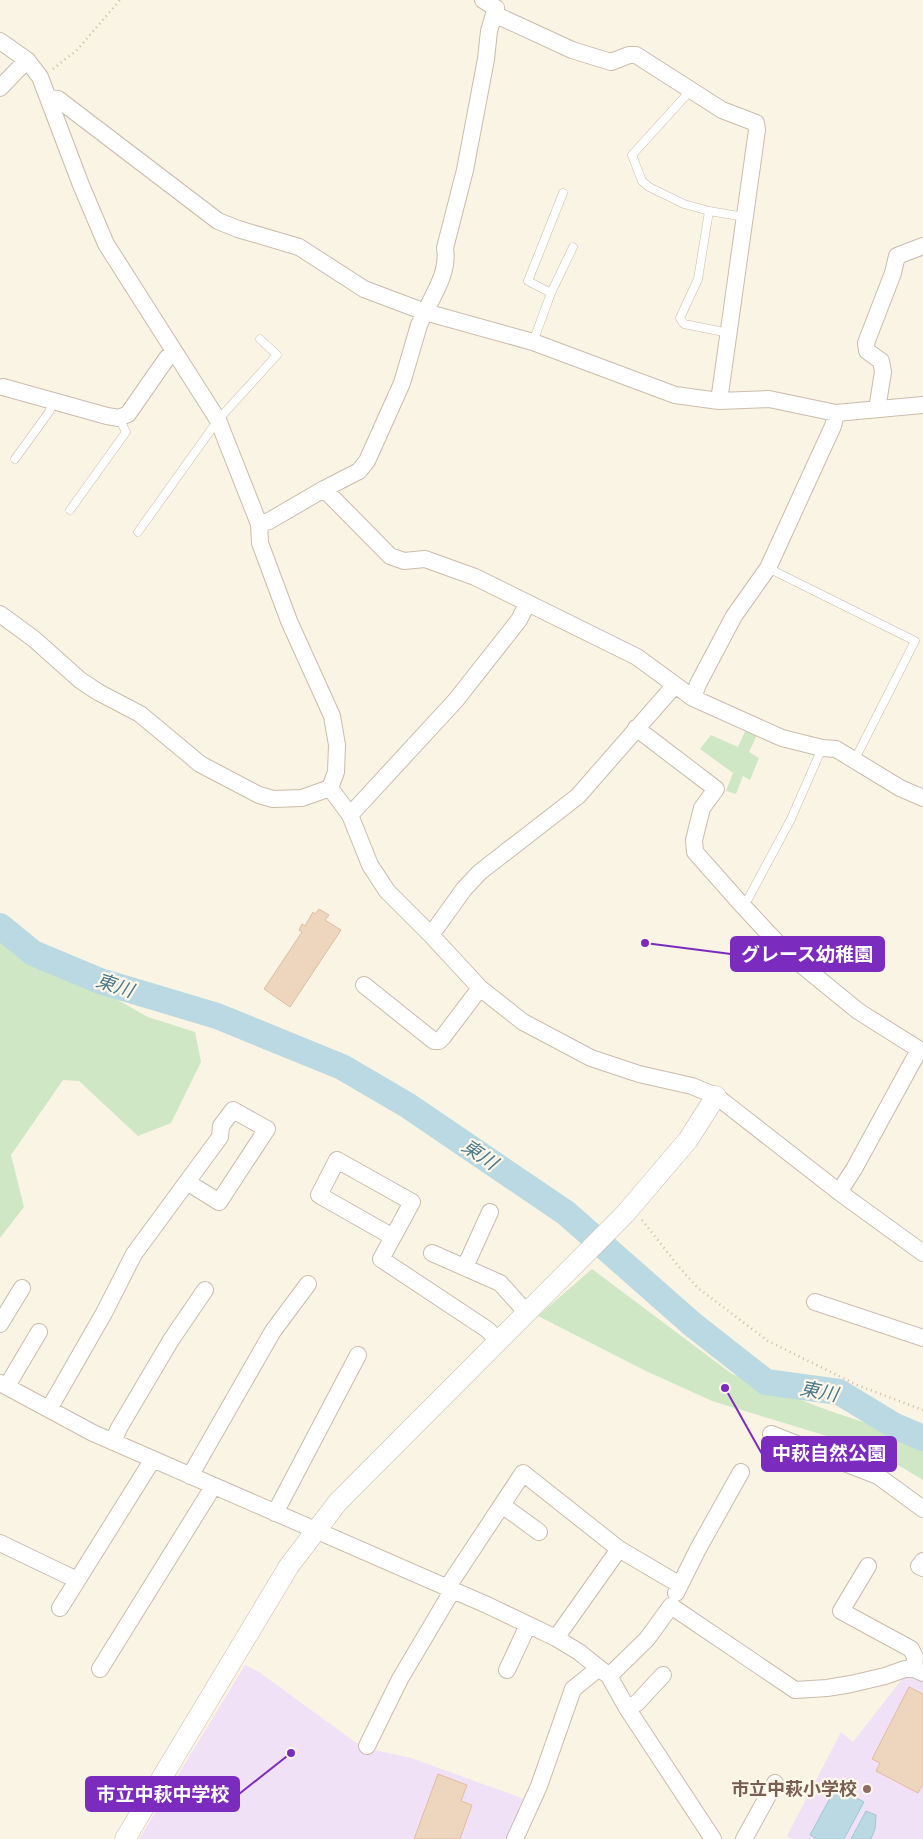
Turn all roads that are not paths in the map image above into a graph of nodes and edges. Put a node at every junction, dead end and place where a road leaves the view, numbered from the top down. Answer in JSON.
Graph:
{"nodes":[{"id":1,"x":483,"y":0,"type":"edge"},
{"id":2,"x":494,"y":14,"type":"junction"},
{"id":3,"x":0,"y":40,"type":"edge"},
{"id":4,"x":27,"y":60,"type":"junction"},
{"id":5,"x":0,"y":88,"type":"edge"},
{"id":6,"x":691,"y":90,"type":"junction"},
{"id":7,"x":48,"y":98,"type":"junction"},
{"id":8,"x":563,"y":193,"type":"dead end"},
{"id":9,"x":709,"y":211,"type":"junction"},
{"id":10,"x":745,"y":217,"type":"junction"},
{"id":11,"x":923,"y":246,"type":"edge"},
{"id":12,"x":573,"y":247,"type":"dead end"},
{"id":13,"x":551,"y":293,"type":"junction"},
{"id":14,"x":425,"y":312,"type":"junction"},
{"id":15,"x":729,"y":333,"type":"junction"},
{"id":16,"x":260,"y":339,"type":"dead end"},
{"id":17,"x":533,"y":342,"type":"junction"},
{"id":18,"x":175,"y":353,"type":"junction"},
{"id":19,"x":1,"y":390,"type":"edge"},
{"id":20,"x":719,"y":400,"type":"junction"},
{"id":21,"x":54,"y":401,"type":"junction"},
{"id":22,"x":923,"y":405,"type":"edge"},
{"id":23,"x":877,"y":409,"type":"junction"},
{"id":24,"x":836,"y":412,"type":"junction"},
{"id":25,"x":120,"y":418,"type":"junction"},
{"id":26,"x":218,"y":420,"type":"junction"},
{"id":27,"x":15,"y":459,"type":"dead end"},
{"id":28,"x":324,"y":489,"type":"junction"},
{"id":29,"x":70,"y":510,"type":"dead end"},
{"id":30,"x":260,"y":524,"type":"junction"},
{"id":31,"x":138,"y":532,"type":"dead end"},
{"id":32,"x":768,"y":568,"type":"junction"},
{"id":33,"x":527,"y":604,"type":"junction"},
{"id":34,"x":0,"y":614,"type":"edge"},
{"id":35,"x":675,"y":685,"type":"junction"},
{"id":36,"x":693,"y":698,"type":"junction"},
{"id":37,"x":636,"y":728,"type":"junction"},
{"id":38,"x":822,"y":748,"type":"junction"},
{"id":39,"x":854,"y":760,"type":"junction"},
{"id":40,"x":330,"y":788,"type":"junction"},
{"id":41,"x":923,"y":798,"type":"edge"},
{"id":42,"x":350,"y":816,"type":"junction"},
{"id":43,"x":742,"y":905,"type":"junction"},
{"id":44,"x":431,"y":935,"type":"junction"},
{"id":45,"x":364,"y":985,"type":"dead end"},
{"id":46,"x":480,"y":988,"type":"junction"},
{"id":47,"x":921,"y":1051,"type":"edge"},
{"id":48,"x":716,"y":1096,"type":"junction"},
{"id":49,"x":187,"y":1182,"type":"junction"},
{"id":50,"x":839,"y":1192,"type":"junction"},
{"id":51,"x":490,"y":1212,"type":"dead end"},
{"id":52,"x":393,"y":1237,"type":"junction"},
{"id":53,"x":432,"y":1253,"type":"dead end"},
{"id":54,"x":923,"y":1253,"type":"edge"},
{"id":55,"x":465,"y":1268,"type":"junction"},
{"id":56,"x":308,"y":1284,"type":"dead end"},
{"id":57,"x":22,"y":1288,"type":"dead end"},
{"id":58,"x":205,"y":1290,"type":"dead end"},
{"id":59,"x":815,"y":1302,"type":"dead end"},
{"id":60,"x":527,"y":1313,"type":"junction"},
{"id":61,"x":0,"y":1324,"type":"edge"},
{"id":62,"x":39,"y":1332,"type":"dead end"},
{"id":63,"x":923,"y":1338,"type":"edge"},
{"id":64,"x":498,"y":1341,"type":"junction"},
{"id":65,"x":358,"y":1355,"type":"dead end"},
{"id":66,"x":3,"y":1385,"type":"edge"},
{"id":67,"x":49,"y":1409,"type":"junction"},
{"id":68,"x":771,"y":1434,"type":"dead end"},
{"id":69,"x":113,"y":1442,"type":"junction"},
{"id":70,"x":152,"y":1459,"type":"junction"},
{"id":71,"x":741,"y":1472,"type":"dead end"},
{"id":72,"x":190,"y":1476,"type":"junction"},
{"id":73,"x":213,"y":1486,"type":"junction"},
{"id":74,"x":502,"y":1505,"type":"junction"},
{"id":75,"x":923,"y":1509,"type":"edge"},
{"id":76,"x":275,"y":1513,"type":"junction"},
{"id":77,"x":315,"y":1531,"type":"junction"},
{"id":78,"x":539,"y":1532,"type":"dead end"},
{"id":79,"x":0,"y":1543,"type":"edge"},
{"id":80,"x":620,"y":1549,"type":"junction"},
{"id":81,"x":923,"y":1560,"type":"edge"},
{"id":82,"x":868,"y":1566,"type":"dead end"},
{"id":83,"x":923,"y":1568,"type":"edge"},
{"id":84,"x":77,"y":1580,"type":"junction"},
{"id":85,"x":680,"y":1585,"type":"junction"},
{"id":86,"x":449,"y":1590,"type":"junction"},
{"id":87,"x":671,"y":1606,"type":"junction"},
{"id":88,"x":60,"y":1608,"type":"dead end"},
{"id":89,"x":528,"y":1625,"type":"junction"},
{"id":90,"x":556,"y":1638,"type":"junction"},
{"id":91,"x":100,"y":1669,"type":"dead end"},
{"id":92,"x":507,"y":1670,"type":"dead end"},
{"id":93,"x":919,"y":1671,"type":"edge"},
{"id":94,"x":604,"y":1672,"type":"junction"},
{"id":95,"x":663,"y":1675,"type":"dead end"},
{"id":96,"x":627,"y":1708,"type":"junction"},
{"id":97,"x":367,"y":1746,"type":"dead end"},
{"id":98,"x":775,"y":1783,"type":"dead end"},
{"id":99,"x":125,"y":1839,"type":"edge"},
{"id":100,"x":515,"y":1839,"type":"edge"},
{"id":101,"x":713,"y":1839,"type":"edge"},
{"id":102,"x":744,"y":1839,"type":"edge"}],
"edges":[{"from":1,"to":2,"type":"street"},
{"from":2,"to":6,"type":"street"},
{"from":2,"to":14,"type":"street"},
{"from":3,"to":4,"type":"street"},
{"from":4,"to":5,"type":"street"},
{"from":4,"to":7,"type":"street"},
{"from":6,"to":9,"type":"lane"},
{"from":6,"to":10,"type":"street"},
{"from":7,"to":14,"type":"street"},
{"from":7,"to":18,"type":"street"},
{"from":8,"to":13,"type":"lane"},
{"from":9,"to":10,"type":"lane"},
{"from":9,"to":15,"type":"lane"},
{"from":10,"to":15,"type":"street"},
{"from":11,"to":23,"type":"street"},
{"from":12,"to":13,"type":"lane"},
{"from":13,"to":17,"type":"lane"},
{"from":14,"to":17,"type":"street"},
{"from":14,"to":28,"type":"street"},
{"from":15,"to":20,"type":"street"},
{"from":16,"to":26,"type":"lane"},
{"from":17,"to":20,"type":"street"},
{"from":18,"to":25,"type":"street"},
{"from":18,"to":26,"type":"street"},
{"from":19,"to":21,"type":"street"},
{"from":20,"to":24,"type":"street"},
{"from":21,"to":25,"type":"street"},
{"from":21,"to":27,"type":"lane"},
{"from":22,"to":23,"type":"street"},
{"from":23,"to":24,"type":"street"},
{"from":24,"to":32,"type":"street"},
{"from":25,"to":29,"type":"lane"},
{"from":26,"to":30,"type":"street"},
{"from":26,"to":31,"type":"lane"},
{"from":28,"to":30,"type":"street"},
{"from":28,"to":33,"type":"street"},
{"from":30,"to":40,"type":"street"},
{"from":32,"to":36,"type":"street"},
{"from":32,"to":39,"type":"lane"},
{"from":33,"to":35,"type":"street"},
{"from":33,"to":42,"type":"street"},
{"from":34,"to":40,"type":"street"},
{"from":35,"to":36,"type":"street"},
{"from":35,"to":37,"type":"street"},
{"from":36,"to":38,"type":"street"},
{"from":37,"to":43,"type":"street"},
{"from":37,"to":44,"type":"street"},
{"from":38,"to":39,"type":"street"},
{"from":38,"to":43,"type":"lane"},
{"from":39,"to":41,"type":"street"},
{"from":40,"to":42,"type":"street"},
{"from":42,"to":44,"type":"street"},
{"from":43,"to":47,"type":"street"},
{"from":44,"to":46,"type":"street"},
{"from":45,"to":46,"type":"street"},
{"from":46,"to":48,"type":"street"},
{"from":47,"to":50,"type":"street"},
{"from":48,"to":50,"type":"street"},
{"from":48,"to":60,"type":"street"},
{"from":49,"to":49,"type":"street"},
{"from":49,"to":67,"type":"street"},
{"from":50,"to":54,"type":"street"},
{"from":51,"to":55,"type":"street"},
{"from":52,"to":52,"type":"street"},
{"from":52,"to":64,"type":"street"},
{"from":53,"to":55,"type":"street"},
{"from":55,"to":60,"type":"street"},
{"from":56,"to":72,"type":"street"},
{"from":57,"to":61,"type":"street"},
{"from":58,"to":69,"type":"street"},
{"from":59,"to":63,"type":"street"},
{"from":60,"to":64,"type":"street"},
{"from":62,"to":66,"type":"street"},
{"from":64,"to":77,"type":"street"},
{"from":65,"to":76,"type":"street"},
{"from":66,"to":67,"type":"street"},
{"from":67,"to":69,"type":"street"},
{"from":68,"to":75,"type":"street"},
{"from":69,"to":70,"type":"street"},
{"from":70,"to":72,"type":"street"},
{"from":70,"to":84,"type":"street"},
{"from":71,"to":85,"type":"street"},
{"from":72,"to":73,"type":"street"},
{"from":73,"to":76,"type":"street"},
{"from":73,"to":91,"type":"street"},
{"from":74,"to":78,"type":"street"},
{"from":74,"to":80,"type":"street"},
{"from":74,"to":86,"type":"street"},
{"from":76,"to":77,"type":"street"},
{"from":77,"to":86,"type":"street"},
{"from":77,"to":99,"type":"street"},
{"from":79,"to":84,"type":"street"},
{"from":80,"to":85,"type":"street"},
{"from":80,"to":90,"type":"street"},
{"from":81,"to":83,"type":"street"},
{"from":82,"to":93,"type":"street"},
{"from":84,"to":88,"type":"street"},
{"from":85,"to":87,"type":"street"},
{"from":86,"to":89,"type":"street"},
{"from":86,"to":97,"type":"street"},
{"from":87,"to":93,"type":"street"},
{"from":87,"to":94,"type":"street"},
{"from":89,"to":90,"type":"street"},
{"from":89,"to":92,"type":"street"},
{"from":90,"to":94,"type":"street"},
{"from":94,"to":96,"type":"street"},
{"from":94,"to":100,"type":"street"},
{"from":95,"to":96,"type":"street"},
{"from":96,"to":101,"type":"street"},
{"from":98,"to":102,"type":"street"}]}
